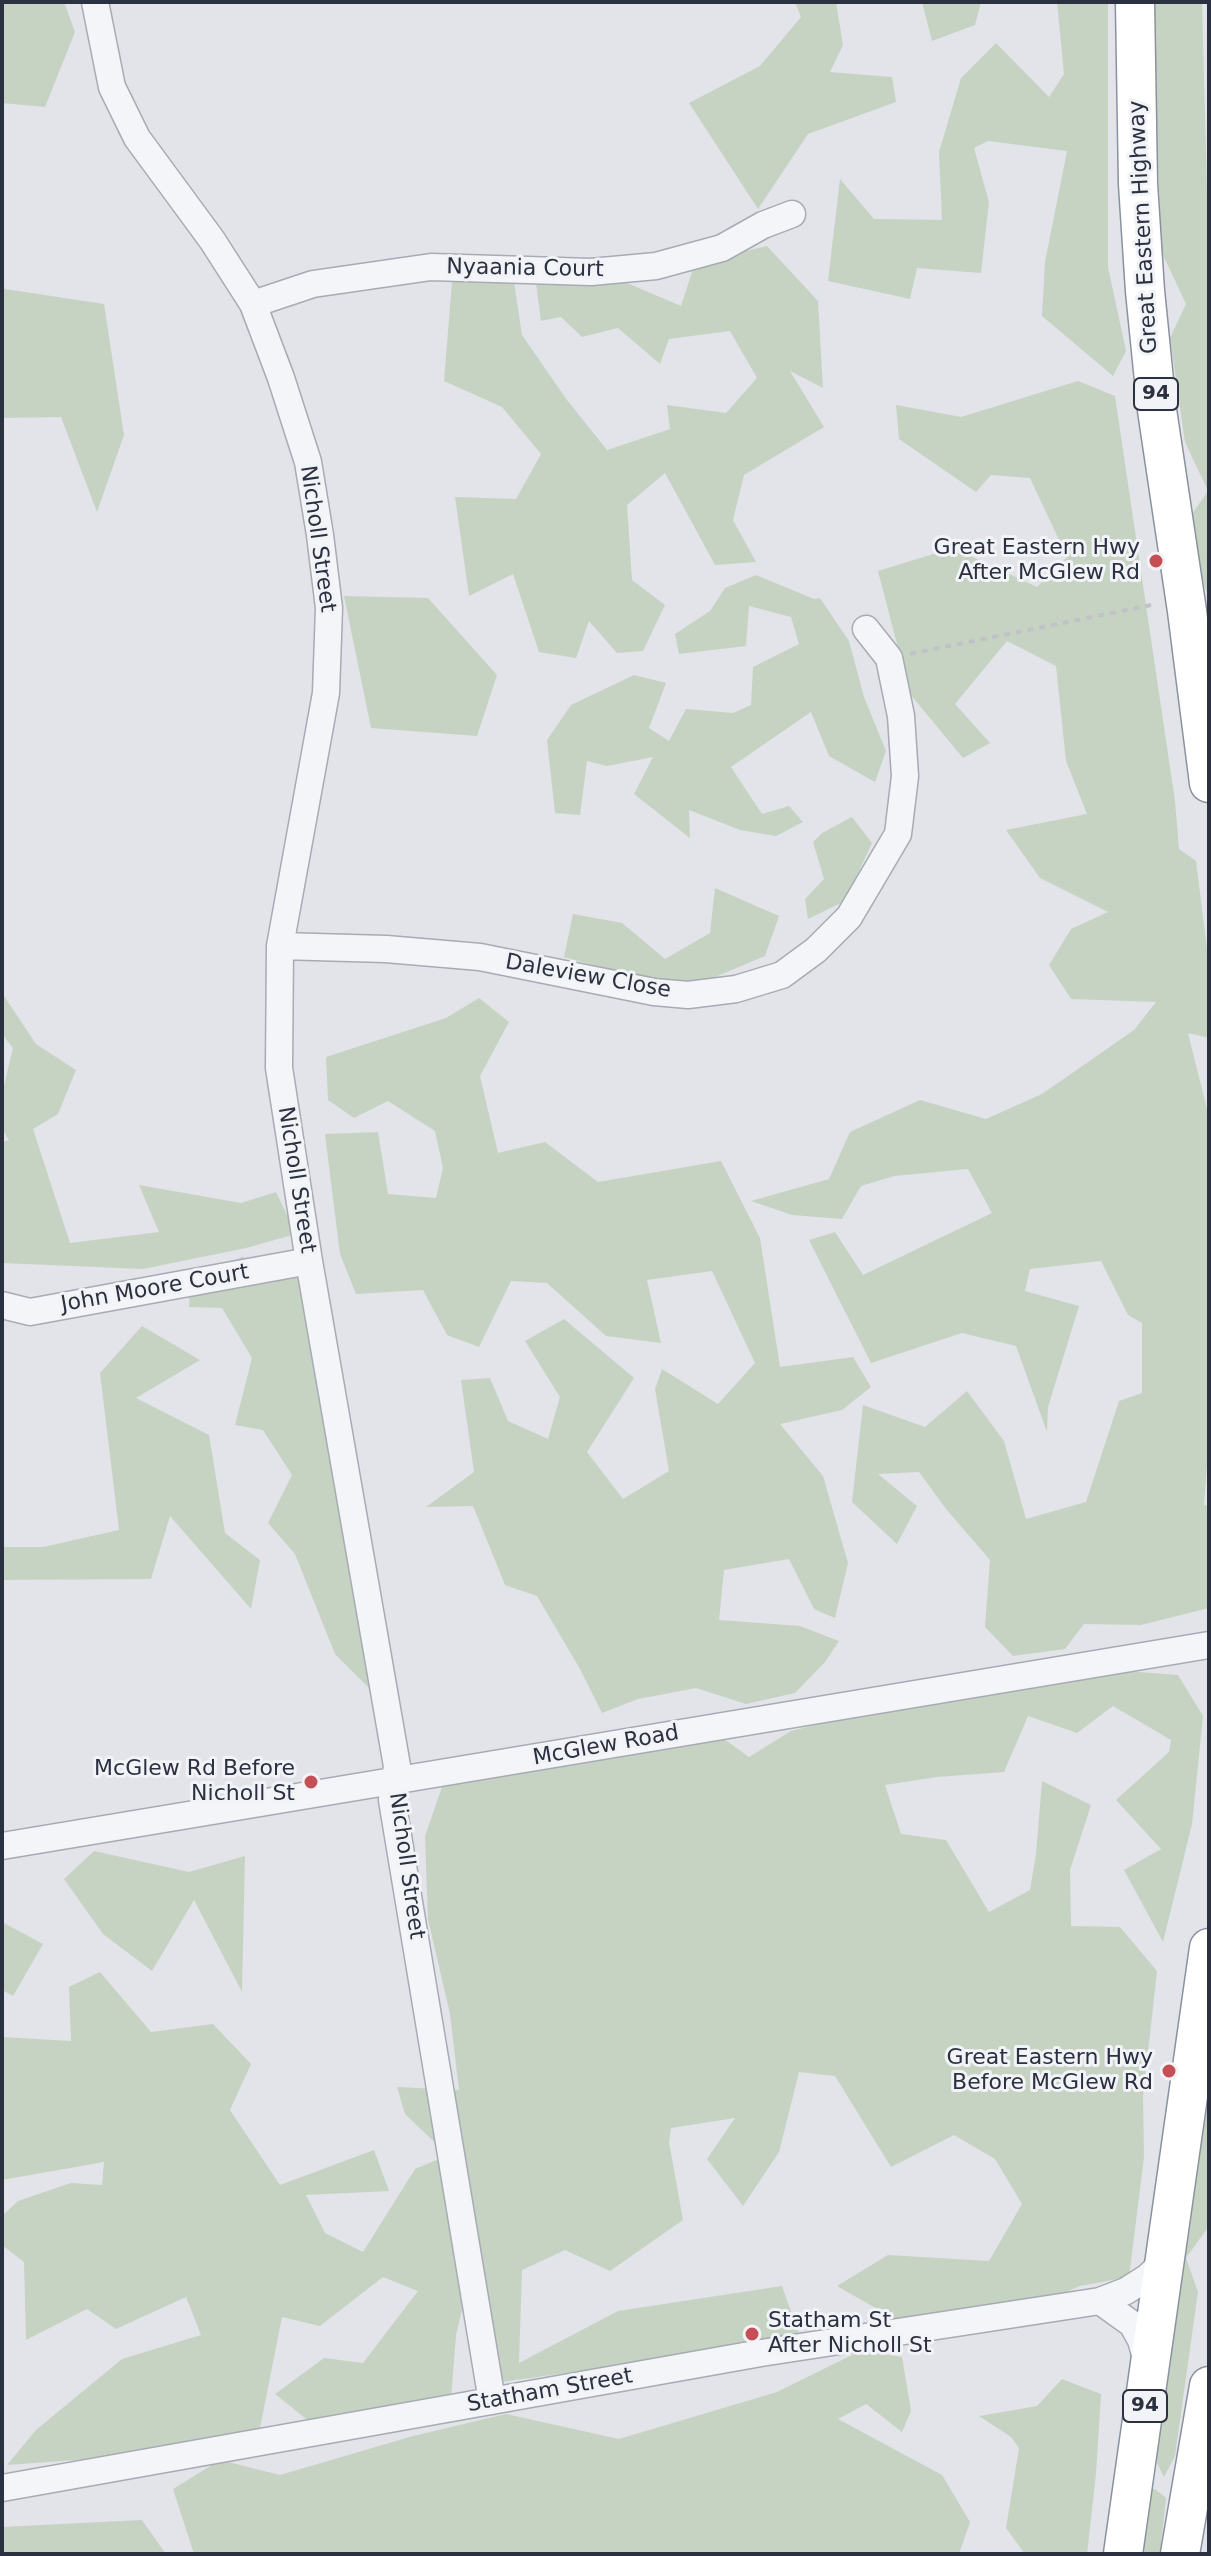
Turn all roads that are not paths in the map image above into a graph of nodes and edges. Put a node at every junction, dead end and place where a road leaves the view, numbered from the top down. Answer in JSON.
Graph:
{"nodes":[{"id":1,"x":95,"y":2,"type":"edge"},
{"id":2,"x":1135,"y":2,"type":"edge"},
{"id":3,"x":792,"y":214,"type":"dead end"},
{"id":4,"x":253,"y":304,"type":"junction"},
{"id":5,"x":866,"y":629,"type":"dead end"},
{"id":6,"x":1209,"y":783,"type":"edge"},
{"id":7,"x":280,"y":946,"type":"junction"},
{"id":8,"x":309,"y":1261,"type":"junction"},
{"id":9,"x":2,"y":1305,"type":"edge"},
{"id":10,"x":1209,"y":1645,"type":"edge"},
{"id":11,"x":394,"y":1782,"type":"junction"},
{"id":12,"x":2,"y":1846,"type":"edge"},
{"id":13,"x":1209,"y":1948,"type":"edge"},
{"id":14,"x":1167,"y":2258,"type":"junction"},
{"id":15,"x":1100,"y":2301,"type":"junction"},
{"id":16,"x":1150,"y":2373,"type":"junction"},
{"id":17,"x":1209,"y":2386,"type":"edge"},
{"id":18,"x":492,"y":2401,"type":"junction"},
{"id":19,"x":2,"y":2488,"type":"edge"},
{"id":20,"x":1123,"y":2554,"type":"edge"},
{"id":21,"x":1180,"y":2554,"type":"edge"}],
"edges":[{"from":1,"to":4,"type":"street","name":"Nicholl Street"},
{"from":2,"to":6,"type":"highway","name":"Great Eastern Highway","number":"94"},
{"from":3,"to":4,"type":"street","name":"Nyaania Court"},
{"from":4,"to":7,"type":"street","name":"Nicholl Street"},
{"from":5,"to":7,"type":"street","name":"Daleview Close"},
{"from":7,"to":8,"type":"street","name":"Nicholl Street"},
{"from":8,"to":9,"type":"street","name":"John Moore Court"},
{"from":8,"to":11,"type":"street","name":"Nicholl Street"},
{"from":10,"to":11,"type":"street","name":"McGlew Road"},
{"from":11,"to":12,"type":"street","name":"McGlew Road"},
{"from":11,"to":18,"type":"street","name":"Nicholl Street"},
{"from":13,"to":14,"type":"highway","number":"94"},
{"from":14,"to":15,"type":"street","name":"Statham Street"},
{"from":14,"to":16,"type":"highway","number":"94"},
{"from":15,"to":16,"type":"street"},
{"from":15,"to":18,"type":"street","name":"Statham Street"},
{"from":16,"to":20,"type":"highway","number":"94"},
{"from":17,"to":21,"type":"highway"},
{"from":18,"to":19,"type":"street","name":"Statham Street"}]}
